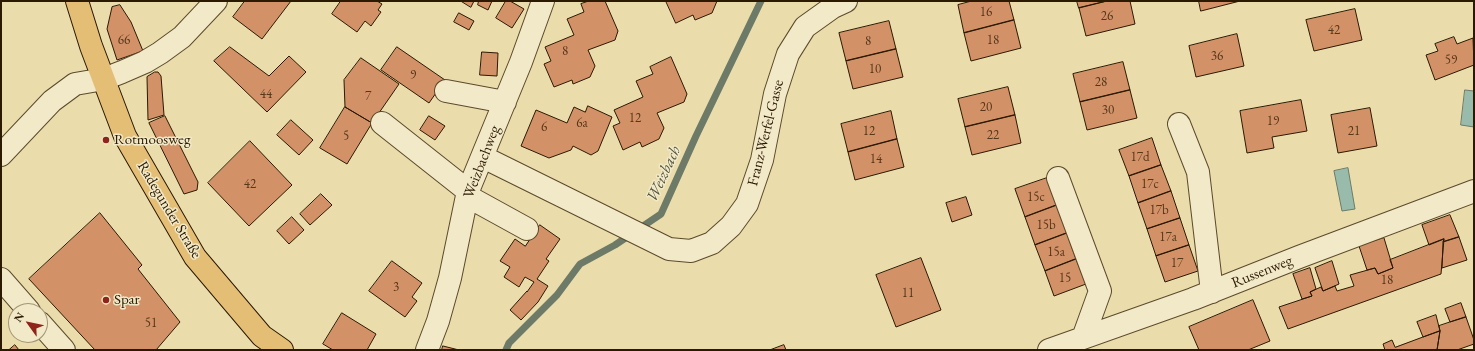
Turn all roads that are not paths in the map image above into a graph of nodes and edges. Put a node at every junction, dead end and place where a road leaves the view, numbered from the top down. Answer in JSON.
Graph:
{"nodes":[{"id":1,"x":77,"y":1,"type":"edge"},
{"id":2,"x":216,"y":1,"type":"edge"},
{"id":3,"x":543,"y":1,"type":"edge"},
{"id":4,"x":846,"y":1,"type":"edge"},
{"id":5,"x":104,"y":79,"type":"junction"},
{"id":6,"x":446,"y":91,"type":"dead end"},
{"id":7,"x":505,"y":102,"type":"junction"},
{"id":8,"x":382,"y":123,"type":"dead end"},
{"id":9,"x":1179,"y":124,"type":"dead end"},
{"id":10,"x":1,"y":155,"type":"edge"},
{"id":11,"x":483,"y":157,"type":"junction"},
{"id":12,"x":1058,"y":178,"type":"dead end"},
{"id":13,"x":1474,"y":191,"type":"edge"},
{"id":14,"x":468,"y":193,"type":"junction"},
{"id":15,"x":527,"y":229,"type":"dead end"},
{"id":16,"x":1,"y":279,"type":"edge"},
{"id":17,"x":1212,"y":292,"type":"junction"},
{"id":18,"x":23,"y":303,"type":"edge"},
{"id":19,"x":48,"y":332,"type":"edge"},
{"id":20,"x":1083,"y":338,"type":"junction"},
{"id":21,"x":64,"y":350,"type":"edge"},
{"id":22,"x":282,"y":350,"type":"edge"},
{"id":23,"x":427,"y":350,"type":"edge"},
{"id":24,"x":1049,"y":350,"type":"edge"}],
"edges":[{"from":1,"to":5,"type":"main road","name":"Radegunder Straße"},
{"from":2,"to":5,"type":"street"},
{"from":3,"to":7,"type":"street","name":"Weizbachweg"},
{"from":4,"to":11,"type":"street","name":"Franz-Werfel-Gasse"},
{"from":5,"to":10,"type":"street"},
{"from":5,"to":22,"type":"main road","name":"Radegunder Straße"},
{"from":6,"to":7,"type":"street"},
{"from":7,"to":11,"type":"street","name":"Weizbachweg"},
{"from":8,"to":14,"type":"street"},
{"from":9,"to":17,"type":"street"},
{"from":11,"to":14,"type":"street","name":"Weizbachweg"},
{"from":12,"to":20,"type":"street"},
{"from":13,"to":17,"type":"street","name":"Russenweg"},
{"from":14,"to":15,"type":"street"},
{"from":14,"to":23,"type":"street","name":"Weizbachweg"},
{"from":16,"to":18,"type":"street"},
{"from":17,"to":20,"type":"street","name":"Russenweg"},
{"from":19,"to":21,"type":"street"},
{"from":20,"to":24,"type":"street","name":"Russenweg"}]}
